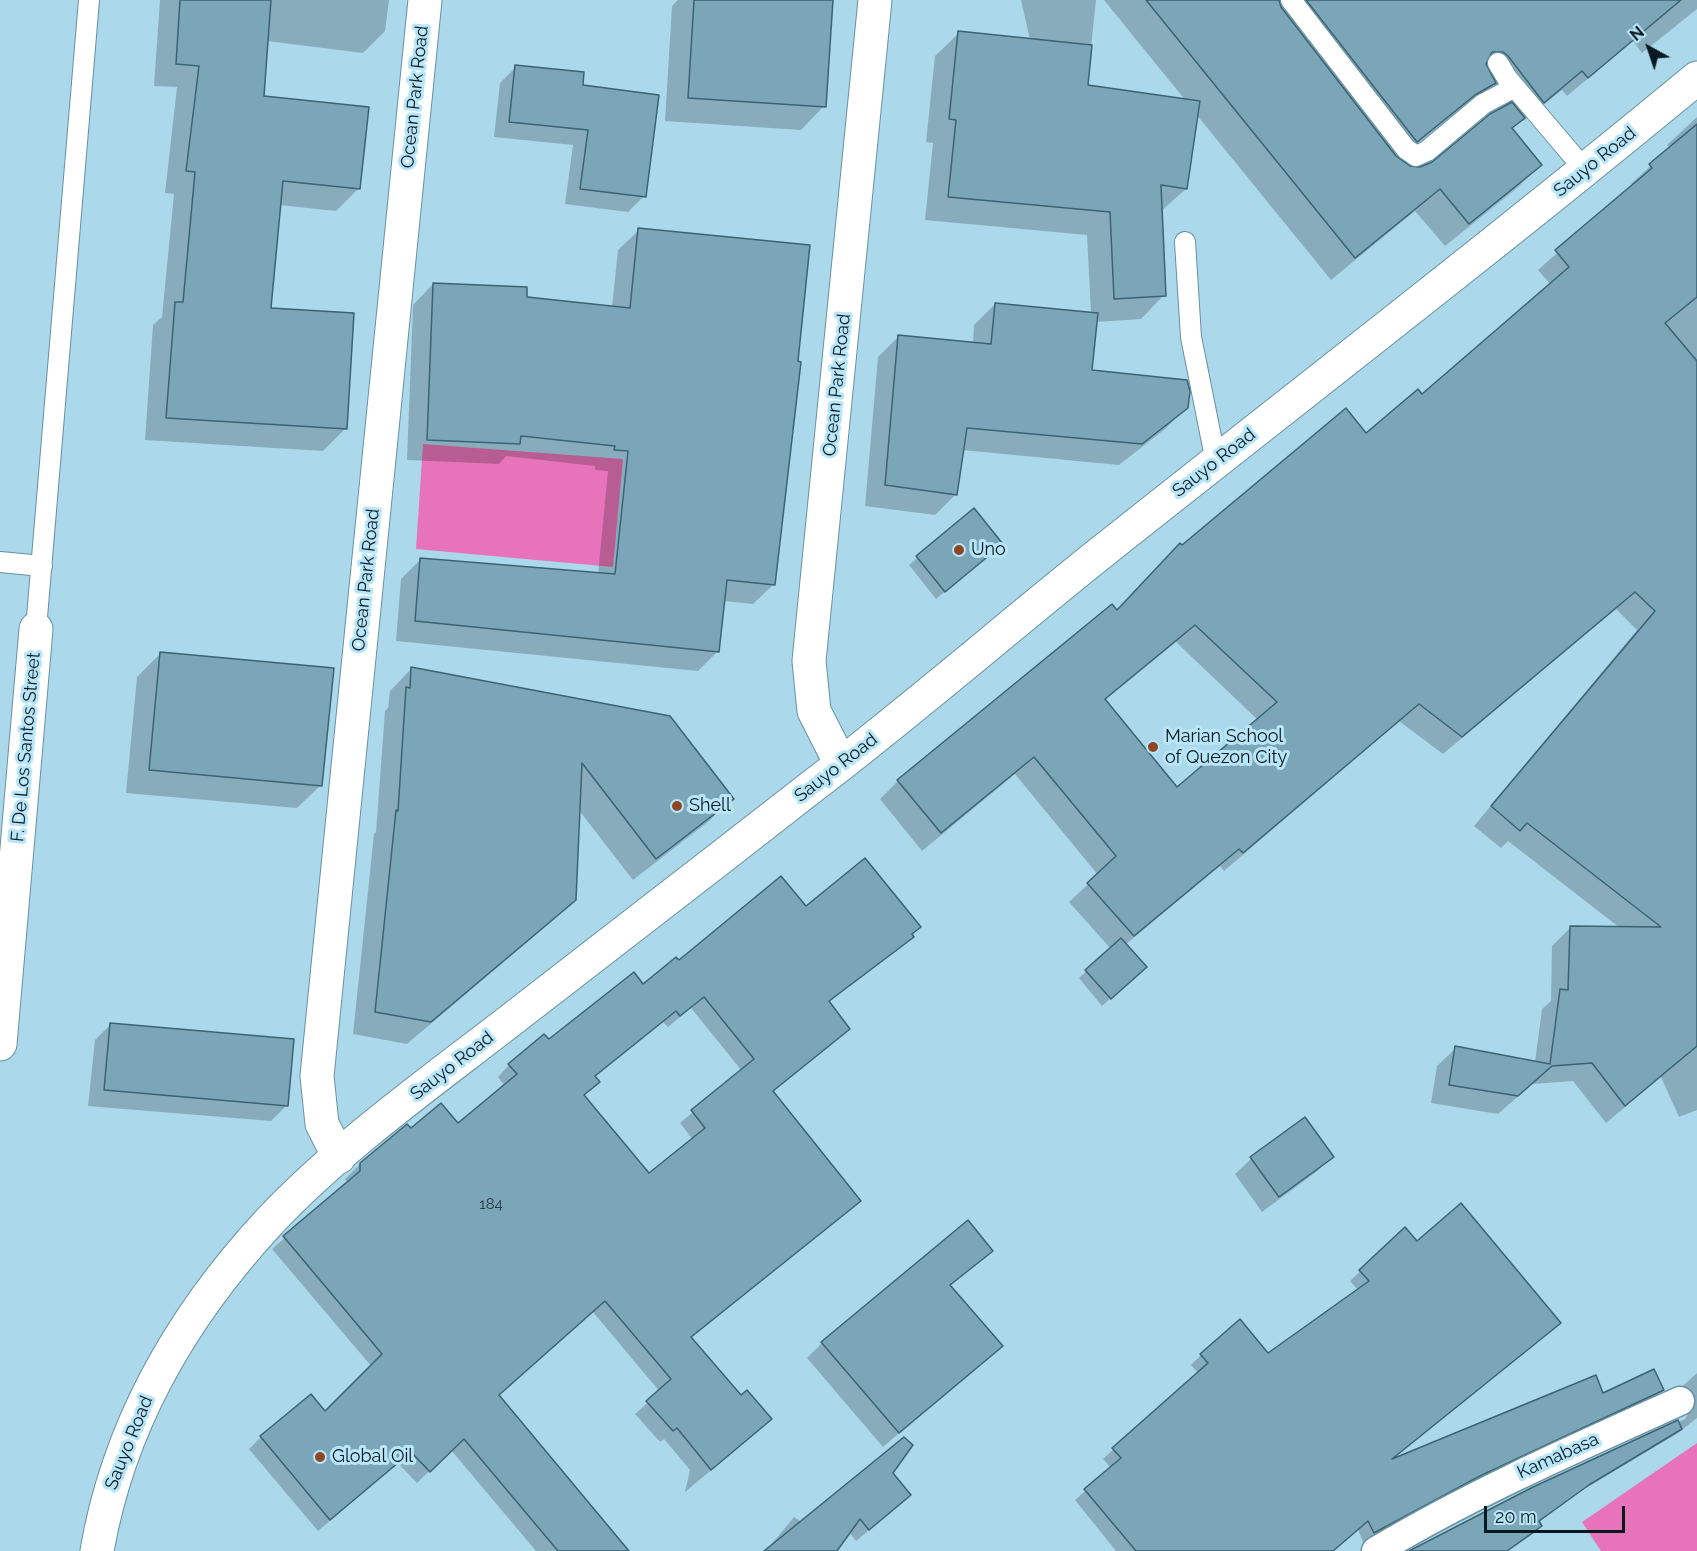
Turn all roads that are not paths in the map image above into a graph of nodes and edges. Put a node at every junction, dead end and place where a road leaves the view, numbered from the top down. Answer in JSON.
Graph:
{"nodes":[{"id":1,"x":89,"y":0,"type":"edge"},
{"id":2,"x":425,"y":0,"type":"edge"},
{"id":3,"x":875,"y":0,"type":"edge"},
{"id":4,"x":1291,"y":0,"type":"edge"},
{"id":5,"x":1498,"y":63,"type":"dead end"},
{"id":6,"x":1697,"y":78,"type":"edge"},
{"id":7,"x":1515,"y":87,"type":"junction"},
{"id":8,"x":1585,"y":170,"type":"junction"},
{"id":9,"x":1185,"y":242,"type":"dead end"},
{"id":10,"x":1216,"y":462,"type":"junction"},
{"id":11,"x":0,"y":562,"type":"edge"},
{"id":12,"x":42,"y":566,"type":"junction"},
{"id":13,"x":36,"y":629,"type":"joint"},
{"id":14,"x":841,"y":764,"type":"junction"},
{"id":15,"x":1,"y":1026,"type":"edge"},
{"id":16,"x":339,"y":1157,"type":"junction"},
{"id":17,"x":1680,"y":1401,"type":"dead end"},
{"id":18,"x":97,"y":1551,"type":"edge"},
{"id":19,"x":1376,"y":1551,"type":"edge"}],
"edges":[{"from":1,"to":12,"type":"lane"},
{"from":2,"to":16,"type":"street","name":"Ocean Park Road"},
{"from":3,"to":14,"type":"street","name":"Ocean Park Road"},
{"from":4,"to":7,"type":"lane"},
{"from":5,"to":7,"type":"lane"},
{"from":6,"to":8,"type":"street","name":"Sauyo Road"},
{"from":7,"to":8,"type":"lane"},
{"from":8,"to":10,"type":"street","name":"Sauyo Road"},
{"from":9,"to":10,"type":"lane"},
{"from":10,"to":14,"type":"street","name":"Sauyo Road"},
{"from":11,"to":12,"type":"lane"},
{"from":12,"to":13,"type":"lane"},
{"from":13,"to":15,"type":"street","name":"F. De Los Santos Street"},
{"from":14,"to":16,"type":"street","name":"Sauyo Road"},
{"from":16,"to":18,"type":"street","name":"Sauyo Road"},
{"from":17,"to":19,"type":"street","name":"Kamabasa"}]}
